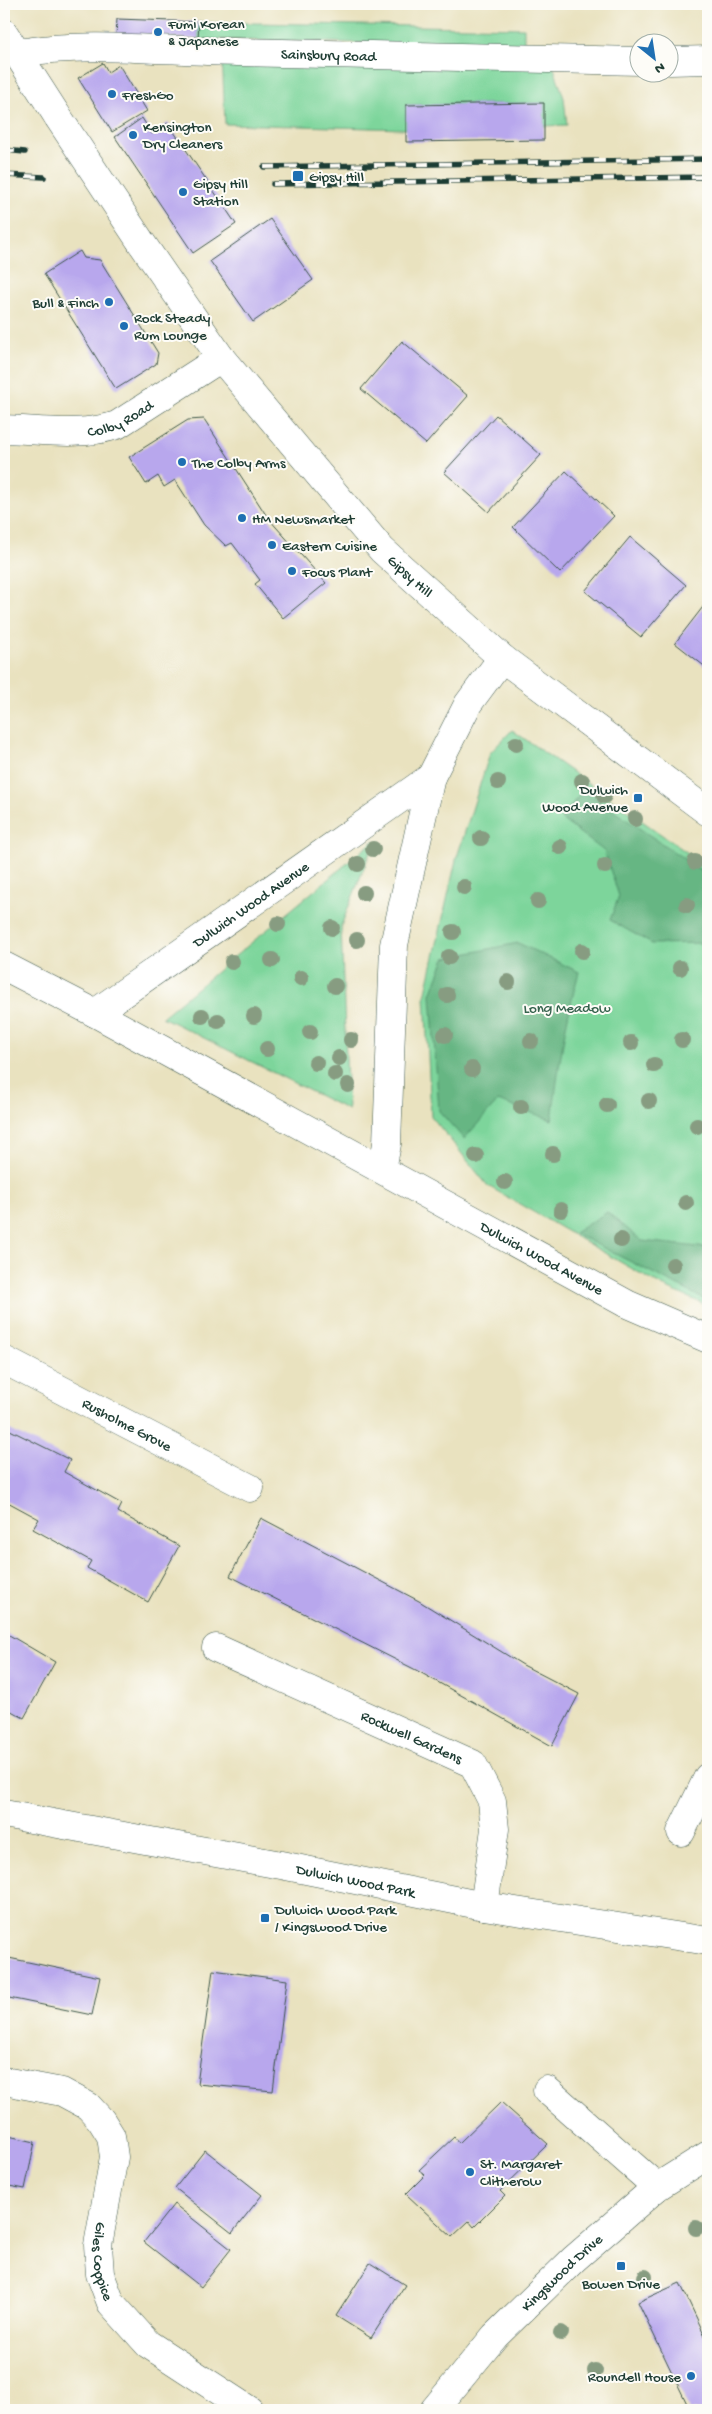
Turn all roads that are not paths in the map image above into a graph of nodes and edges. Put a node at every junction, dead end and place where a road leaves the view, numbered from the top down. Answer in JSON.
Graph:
{"nodes":[{"id":1,"x":8,"y":40,"type":"edge"},
{"id":2,"x":630,"y":60,"type":"edge"},
{"id":3,"x":708,"y":60,"type":"edge"},
{"id":4,"x":680,"y":61,"type":"edge"},
{"id":5,"x":221,"y":358,"type":"junction"},
{"id":6,"x":4,"y":429,"type":"edge"},
{"id":7,"x":502,"y":658,"type":"junction"},
{"id":8,"x":430,"y":777,"type":"junction"},
{"id":9,"x":708,"y":812,"type":"edge"},
{"id":10,"x":4,"y":966,"type":"edge"},
{"id":11,"x":95,"y":1013,"type":"junction"},
{"id":12,"x":382,"y":1169,"type":"junction"},
{"id":13,"x":708,"y":1339,"type":"edge"},
{"id":14,"x":4,"y":1360,"type":"edge"},
{"id":15,"x":250,"y":1488,"type":"dead end"},
{"id":16,"x":216,"y":1648,"type":"dead end"},
{"id":17,"x":708,"y":1777,"type":"edge"},
{"id":18,"x":4,"y":1814,"type":"edge"},
{"id":19,"x":681,"y":1832,"type":"dead end"},
{"id":20,"x":484,"y":1906,"type":"junction"},
{"id":21,"x":708,"y":1941,"type":"edge"},
{"id":22,"x":6,"y":2082,"type":"edge"},
{"id":23,"x":547,"y":2090,"type":"dead end"},
{"id":24,"x":708,"y":2155,"type":"edge"},
{"id":25,"x":657,"y":2187,"type":"junction"},
{"id":26,"x":249,"y":2410,"type":"edge"},
{"id":27,"x":434,"y":2410,"type":"edge"}],
"edges":[{"from":1,"to":2,"type":"street","name":"Sainsbury Road"},
{"from":1,"to":5,"type":"street","name":"Gipsy Hill","bridge":true},
{"from":3,"to":4,"type":"street"},
{"from":5,"to":6,"type":"street","name":"Colby Road"},
{"from":5,"to":7,"type":"street","name":"Gipsy Hill"},
{"from":7,"to":8,"type":"street","name":"Dulwich Wood Avenue"},
{"from":7,"to":9,"type":"street","name":"Gipsy Hill"},
{"from":8,"to":11,"type":"street","name":"Dulwich Wood Avenue"},
{"from":8,"to":12,"type":"street","name":"Dulwich Wood Avenue"},
{"from":10,"to":11,"type":"street","name":"Dulwich Wood Avenue"},
{"from":11,"to":12,"type":"street","name":"Dulwich Wood Avenue"},
{"from":12,"to":13,"type":"street","name":"Dulwich Wood Avenue"},
{"from":14,"to":15,"type":"street","name":"Rusholme Grove"},
{"from":16,"to":20,"type":"street","name":"Rockwell Gardens"},
{"from":17,"to":19,"type":"street"},
{"from":18,"to":20,"type":"street","name":"Dulwich Wood Park"},
{"from":20,"to":21,"type":"street","name":"Dulwich Wood Park"},
{"from":22,"to":26,"type":"street","name":"Giles Coppice"},
{"from":23,"to":25,"type":"street"},
{"from":24,"to":25,"type":"street","name":"Kingswood Drive"},
{"from":25,"to":27,"type":"street","name":"Kingswood Drive"}]}
